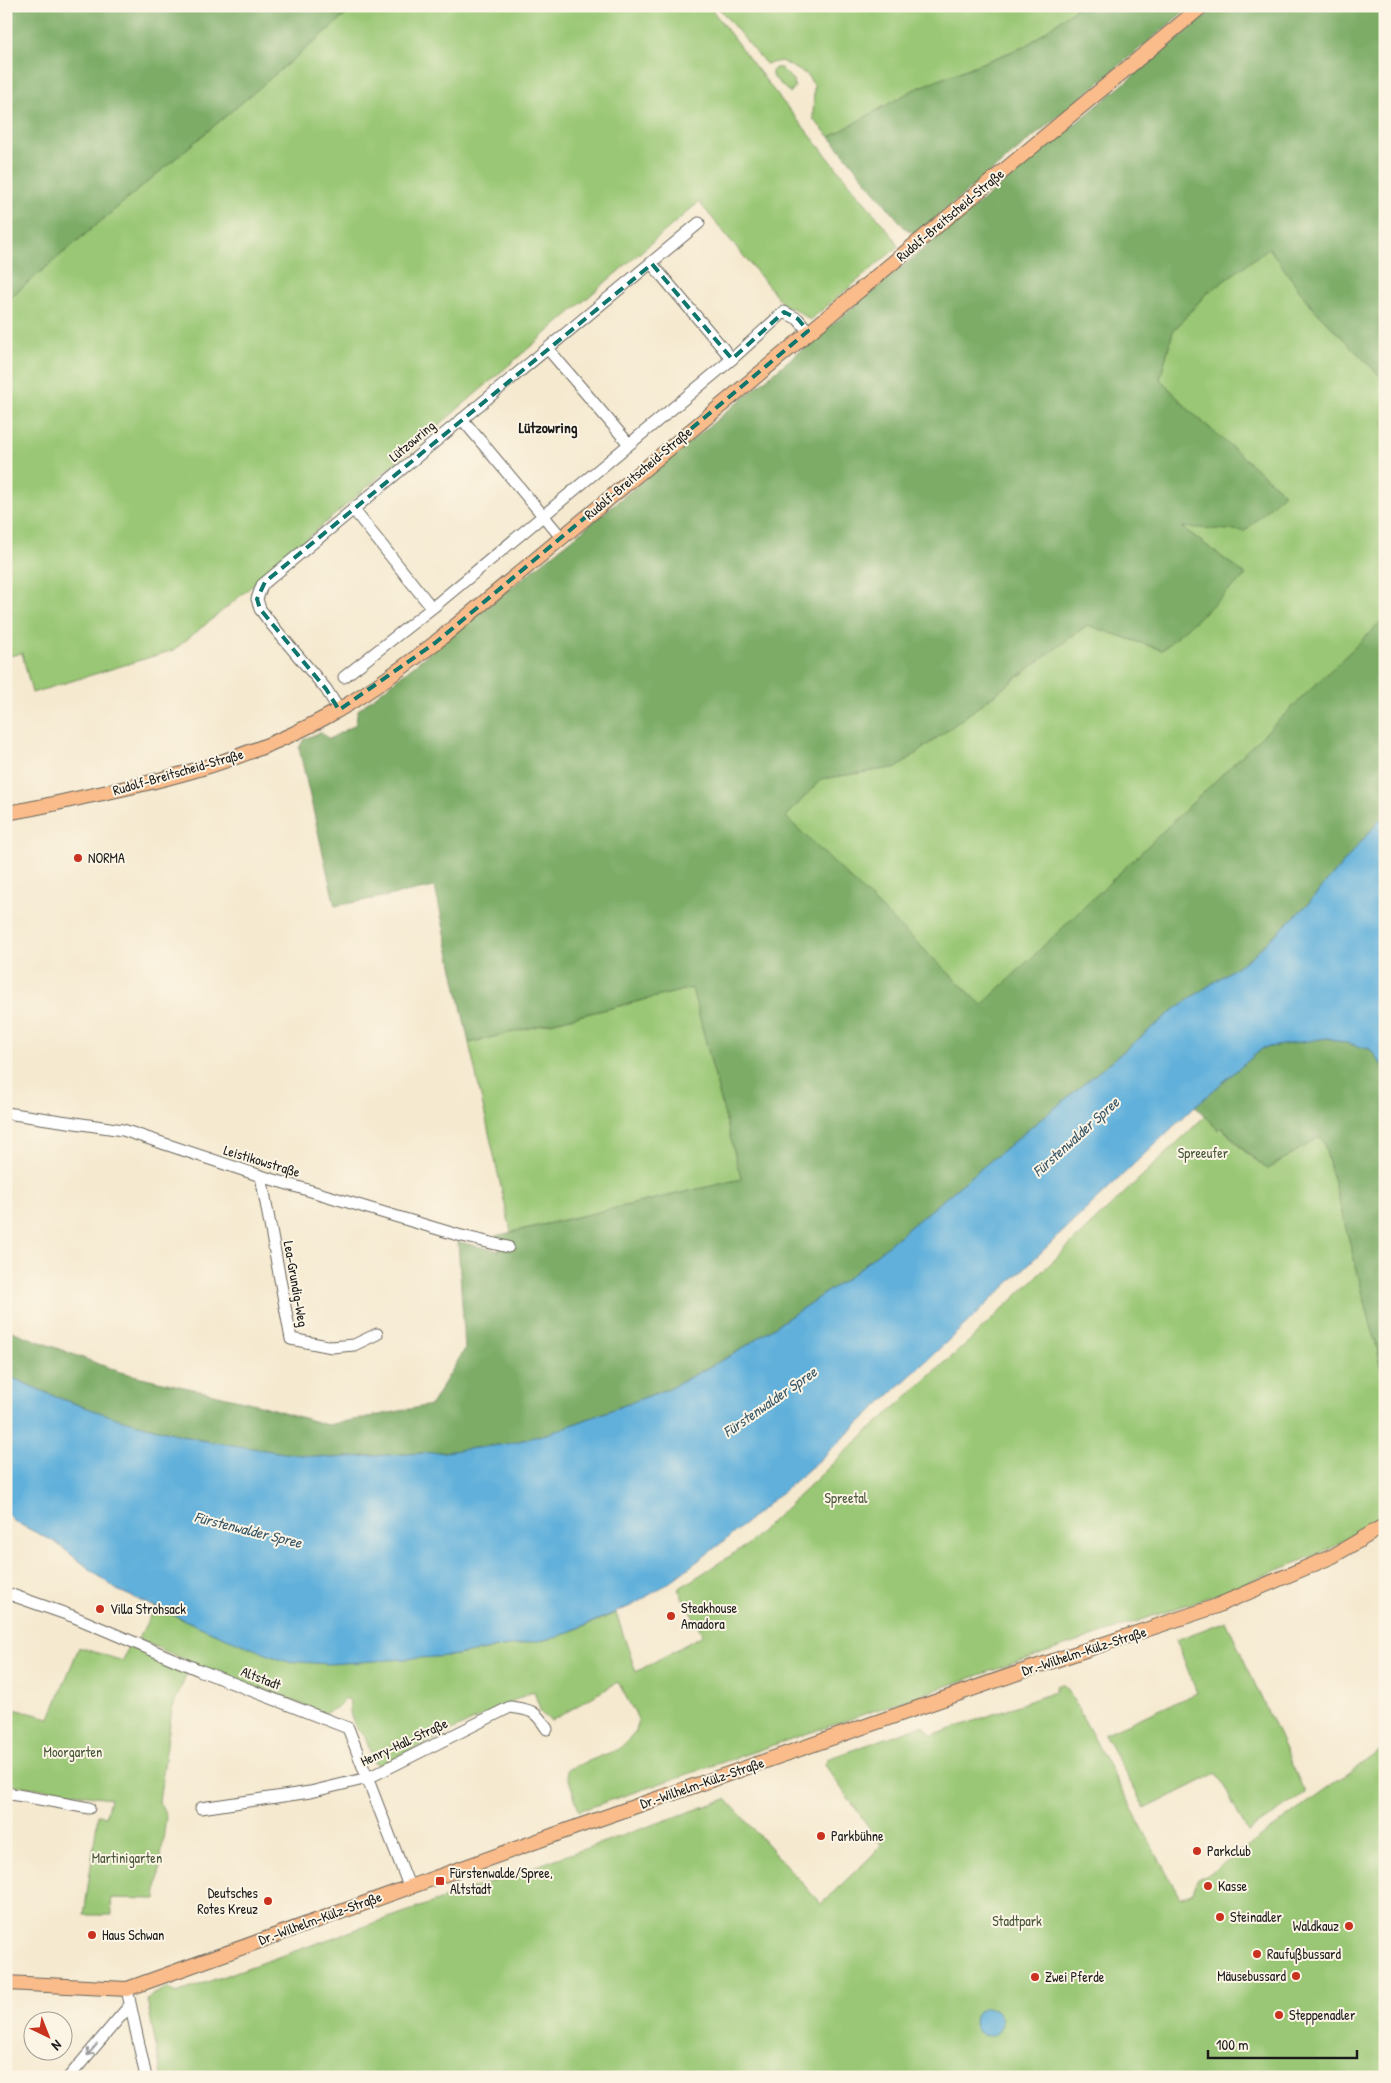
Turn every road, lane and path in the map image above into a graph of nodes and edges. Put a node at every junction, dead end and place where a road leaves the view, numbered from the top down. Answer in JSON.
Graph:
{"nodes":[{"id":1,"x":1202,"y":6,"type":"edge"},
{"id":2,"x":699,"y":223,"type":"dead end"},
{"id":3,"x":652,"y":264,"type":"junction"},
{"id":4,"x":808,"y":331,"type":"junction"},
{"id":5,"x":548,"y":349,"type":"junction"},
{"id":6,"x":732,"y":359,"type":"junction"},
{"id":7,"x":462,"y":419,"type":"junction"},
{"id":8,"x":629,"y":444,"type":"junction"},
{"id":9,"x":353,"y":509,"type":"junction"},
{"id":10,"x":544,"y":516,"type":"junction"},
{"id":11,"x":561,"y":537,"type":"junction"},
{"id":12,"x":432,"y":608,"type":"junction"},
{"id":13,"x":344,"y":677,"type":"dead end"},
{"id":14,"x":339,"y":710,"type":"junction"},
{"id":15,"x":6,"y":813,"type":"edge"},
{"id":16,"x":6,"y":1113,"type":"edge"},
{"id":17,"x":261,"y":1176,"type":"junction"},
{"id":18,"x":508,"y":1247,"type":"dead end"},
{"id":19,"x":376,"y":1334,"type":"dead end"},
{"id":20,"x":1385,"y":1525,"type":"edge"},
{"id":21,"x":6,"y":1593,"type":"edge"},
{"id":22,"x":548,"y":1729,"type":"dead end"},
{"id":23,"x":368,"y":1778,"type":"junction"},
{"id":24,"x":6,"y":1793,"type":"edge"},
{"id":25,"x":89,"y":1808,"type":"dead end"},
{"id":26,"x":200,"y":1808,"type":"dead end"},
{"id":27,"x":409,"y":1886,"type":"junction"},
{"id":28,"x":6,"y":1982,"type":"edge"},
{"id":29,"x":127,"y":1989,"type":"junction"},
{"id":30,"x":130,"y":2005,"type":"junction"},
{"id":31,"x":69,"y":2077,"type":"edge"},
{"id":32,"x":146,"y":2077,"type":"edge"}],
"edges":[{"from":1,"to":4,"type":"main road","name":"Rudolf-Breitscheid-Straße"},
{"from":2,"to":3,"type":"street","name":"Lützowring"},
{"from":3,"to":5,"type":"street","name":"Lützowring"},
{"from":3,"to":6,"type":"street"},
{"from":4,"to":6,"type":"street"},
{"from":4,"to":11,"type":"main road","name":"Rudolf-Breitscheid-Straße"},
{"from":5,"to":7,"type":"street","name":"Lützowring"},
{"from":5,"to":8,"type":"street"},
{"from":6,"to":8,"type":"street"},
{"from":7,"to":9,"type":"street","name":"Lützowring"},
{"from":7,"to":10,"type":"street"},
{"from":8,"to":10,"type":"street"},
{"from":9,"to":12,"type":"street"},
{"from":9,"to":14,"type":"street","name":"Lützowring"},
{"from":10,"to":11,"type":"street"},
{"from":10,"to":12,"type":"street"},
{"from":11,"to":14,"type":"main road","name":"Rudolf-Breitscheid-Straße"},
{"from":12,"to":13,"type":"street"},
{"from":14,"to":15,"type":"main road","name":"Rudolf-Breitscheid-Straße"},
{"from":16,"to":17,"type":"street","name":"Leistikowstraße"},
{"from":17,"to":18,"type":"street","name":"Leistikowstraße"},
{"from":17,"to":19,"type":"street","name":"Lea-Grundig-Weg"},
{"from":20,"to":27,"type":"main road","name":"Dr.-Wilhelm-Külz-Straße"},
{"from":21,"to":23,"type":"street","name":"Altstadt"},
{"from":22,"to":23,"type":"street","name":"Henry-Hall-Straße"},
{"from":23,"to":26,"type":"street","name":"Henry-Hall-Straße"},
{"from":23,"to":27,"type":"street","name":"Altstadt"},
{"from":24,"to":25,"type":"street"},
{"from":27,"to":29,"type":"main road","name":"Dr.-Wilhelm-Külz-Straße"},
{"from":28,"to":29,"type":"main road","name":"Dr.-Wilhelm-Külz-Straße"},
{"from":29,"to":30,"type":"street"},
{"from":30,"to":31,"type":"street","one_way":true},
{"from":30,"to":32,"type":"street"}]}
